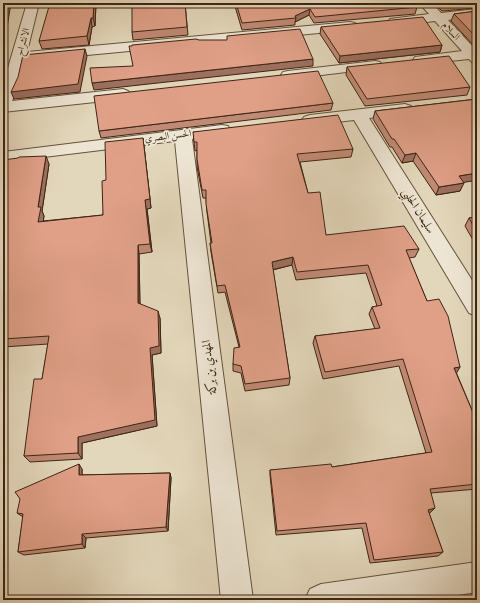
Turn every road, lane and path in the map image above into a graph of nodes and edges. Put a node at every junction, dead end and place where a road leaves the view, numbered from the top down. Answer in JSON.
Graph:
{"nodes":[{"id":1,"x":33,"y":3,"type":"edge"},
{"id":2,"x":425,"y":3,"type":"edge"},
{"id":3,"x":477,"y":14,"type":"edge"},
{"id":4,"x":438,"y":18,"type":"junction"},
{"id":5,"x":383,"y":23,"type":"edge"},
{"id":6,"x":359,"y":25,"type":"edge"},
{"id":7,"x":19,"y":57,"type":"junction"},
{"id":8,"x":475,"y":57,"type":"edge"},
{"id":9,"x":410,"y":61,"type":"edge"},
{"id":10,"x":386,"y":64,"type":"edge"},
{"id":11,"x":277,"y":76,"type":"edge"},
{"id":12,"x":7,"y":84,"type":"edge"},
{"id":13,"x":136,"y":92,"type":"edge"},
{"id":14,"x":3,"y":106,"type":"edge"},
{"id":15,"x":422,"y":107,"type":"edge"},
{"id":16,"x":359,"y":115,"type":"junction"},
{"id":17,"x":298,"y":121,"type":"edge"},
{"id":18,"x":236,"y":128,"type":"edge"},
{"id":19,"x":183,"y":134,"type":"junction"},
{"id":20,"x":3,"y":157,"type":"edge"},
{"id":21,"x":477,"y":307,"type":"edge"},
{"id":22,"x":477,"y":577,"type":"edge"},
{"id":23,"x":237,"y":600,"type":"edge"},
{"id":24,"x":321,"y":600,"type":"edge"}],
"edges":[{"from":1,"to":7,"type":"street","name":"الانشراح"},
{"from":2,"to":4,"type":"street","name":"السلام"},
{"from":3,"to":4,"type":"street"},
{"from":4,"to":5,"type":"street"},
{"from":4,"to":8,"type":"street","name":"السلام"},
{"from":6,"to":7,"type":"street"},
{"from":7,"to":12,"type":"street","name":"الانشراح"},
{"from":8,"to":9,"type":"street"},
{"from":10,"to":11,"type":"street"},
{"from":12,"to":14,"type":"street","name":"الانشراح"},
{"from":13,"to":14,"type":"street"},
{"from":15,"to":16,"type":"street"},
{"from":16,"to":17,"type":"street"},
{"from":16,"to":21,"type":"street","name":"سليمان الحلبي"},
{"from":18,"to":19,"type":"street","name":"الحسن البصري"},
{"from":19,"to":20,"type":"street","name":"الحسن البصري"},
{"from":19,"to":23,"type":"street","name":"المهدي بن بركة"},
{"from":22,"to":24,"type":"street"}]}
